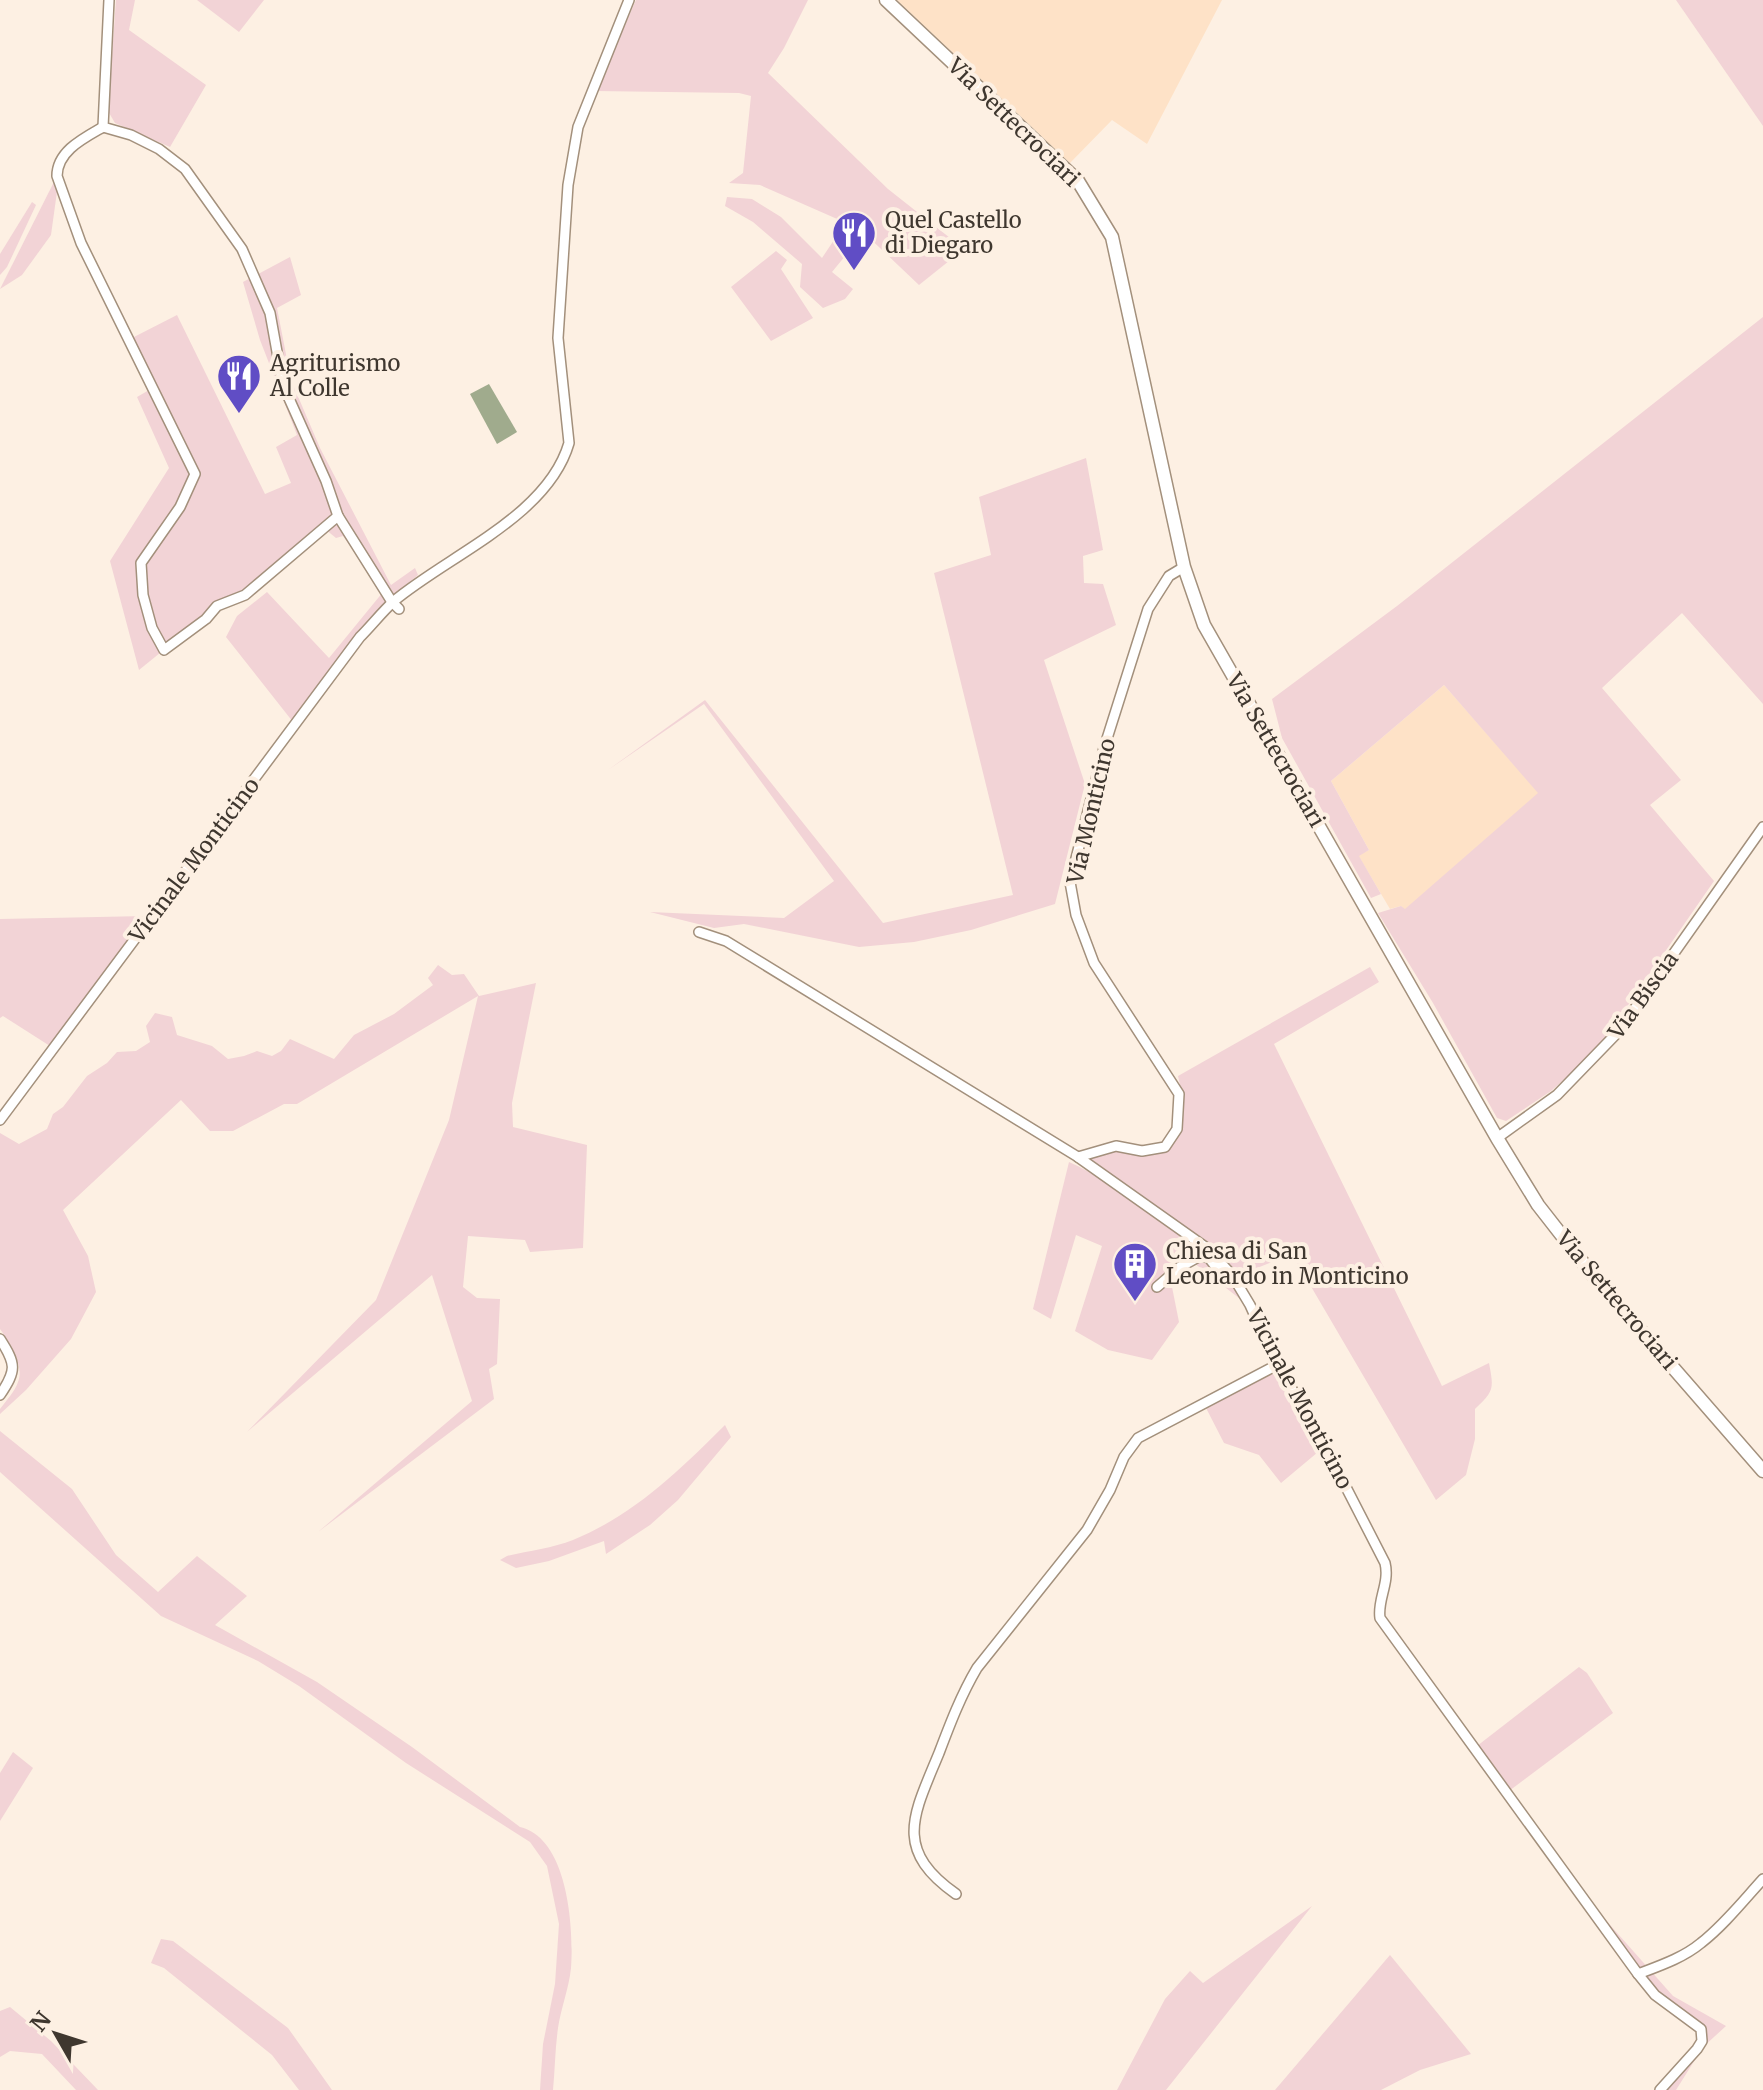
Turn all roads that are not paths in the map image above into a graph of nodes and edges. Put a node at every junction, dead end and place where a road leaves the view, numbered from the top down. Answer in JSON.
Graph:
{"nodes":[{"id":1,"x":109,"y":0,"type":"edge"},
{"id":2,"x":629,"y":0,"type":"edge"},
{"id":3,"x":886,"y":0,"type":"edge"},
{"id":4,"x":103,"y":127,"type":"junction"},
{"id":5,"x":338,"y":516,"type":"junction"},
{"id":6,"x":1184,"y":567,"type":"junction"},
{"id":7,"x":396,"y":606,"type":"junction"},
{"id":8,"x":1763,"y":827,"type":"edge"},
{"id":9,"x":699,"y":932,"type":"dead end"},
{"id":10,"x":0,"y":1120,"type":"edge"},
{"id":11,"x":1497,"y":1138,"type":"junction"},
{"id":12,"x":1078,"y":1157,"type":"junction"},
{"id":13,"x":1234,"y":1277,"type":"junction"},
{"id":14,"x":1157,"y":1287,"type":"dead end"},
{"id":15,"x":0,"y":1339,"type":"edge"},
{"id":16,"x":1277,"y":1365,"type":"junction"},
{"id":17,"x":0,"y":1395,"type":"edge"},
{"id":18,"x":1763,"y":1471,"type":"edge"},
{"id":19,"x":1763,"y":1879,"type":"edge"},
{"id":20,"x":956,"y":1894,"type":"dead end"},
{"id":21,"x":1638,"y":1974,"type":"junction"},
{"id":22,"x":1660,"y":2090,"type":"edge"}],
"edges":[{"from":1,"to":4,"type":"street"},
{"from":2,"to":7,"type":"street","name":"Vicinale Monticino"},
{"from":3,"to":6,"type":"main road","name":"Via Settecrociari"},
{"from":4,"to":5,"type":"street"},
{"from":4,"to":5,"type":"street"},
{"from":5,"to":7,"type":"street"},
{"from":6,"to":11,"type":"main road","name":"Via Settecrociari"},
{"from":6,"to":12,"type":"street","name":"Via Monticino"},
{"from":7,"to":10,"type":"street","name":"Vicinale Monticino"},
{"from":8,"to":11,"type":"street","name":"Via Biscia"},
{"from":9,"to":12,"type":"street","name":"Vicinale Monticino"},
{"from":11,"to":18,"type":"main road","name":"Via Settecrociari"},
{"from":12,"to":13,"type":"street","name":"Vicinale Monticino"},
{"from":13,"to":14,"type":"street"},
{"from":13,"to":16,"type":"street","name":"Vicinale Monticino"},
{"from":15,"to":17,"type":"street"},
{"from":16,"to":20,"type":"street"},
{"from":16,"to":21,"type":"street","name":"Vicinale Monticino"},
{"from":19,"to":21,"type":"street"},
{"from":21,"to":22,"type":"street","name":"Vicinale Monticino"}]}
